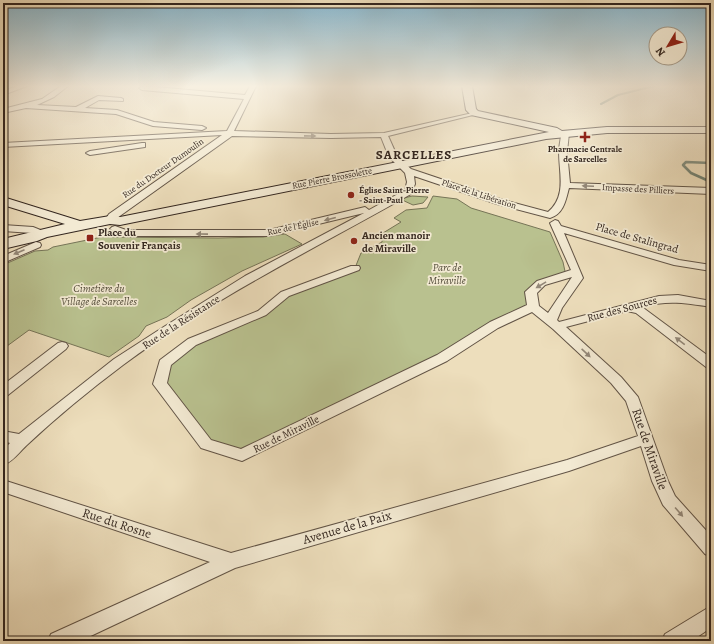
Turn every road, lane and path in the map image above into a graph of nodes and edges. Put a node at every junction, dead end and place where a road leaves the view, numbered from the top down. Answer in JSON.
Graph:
{"nodes":[{"id":1,"x":129,"y":116,"type":"edge"},
{"id":2,"x":238,"y":116,"type":"edge"},
{"id":3,"x":462,"y":116,"type":"edge"},
{"id":4,"x":489,"y":116,"type":"edge"},
{"id":5,"x":709,"y":131,"type":"edge"},
{"id":6,"x":219,"y":133,"type":"junction"},
{"id":7,"x":565,"y":133,"type":"junction"},
{"id":8,"x":229,"y":134,"type":"junction"},
{"id":9,"x":384,"y":135,"type":"junction"},
{"id":10,"x":3,"y":145,"type":"edge"},
{"id":11,"x":90,"y":153,"type":"dead end"},
{"id":12,"x":404,"y":168,"type":"junction"},
{"id":13,"x":426,"y":176,"type":"junction"},
{"id":14,"x":411,"y":180,"type":"junction"},
{"id":15,"x":566,"y":185,"type":"junction"},
{"id":16,"x":711,"y":191,"type":"edge"},
{"id":17,"x":3,"y":201,"type":"edge"},
{"id":18,"x":372,"y":209,"type":"junction"},
{"id":19,"x":554,"y":221,"type":"junction"},
{"id":20,"x":115,"y":223,"type":"junction"},
{"id":21,"x":78,"y":226,"type":"junction"},
{"id":22,"x":3,"y":228,"type":"edge"},
{"id":23,"x":37,"y":239,"type":"junction"},
{"id":24,"x":3,"y":244,"type":"edge"},
{"id":25,"x":3,"y":260,"type":"edge"},
{"id":26,"x":355,"y":268,"type":"dead end"},
{"id":27,"x":711,"y":268,"type":"edge"},
{"id":28,"x":577,"y":272,"type":"junction"},
{"id":29,"x":711,"y":304,"type":"edge"},
{"id":30,"x":628,"y":308,"type":"junction"},
{"id":31,"x":546,"y":317,"type":"junction"},
{"id":32,"x":62,"y":346,"type":"dead end"},
{"id":33,"x":711,"y":364,"type":"edge"},
{"id":34,"x":3,"y":392,"type":"edge"},
{"id":35,"x":3,"y":436,"type":"edge"},
{"id":36,"x":645,"y":439,"type":"junction"},
{"id":37,"x":22,"y":440,"type":"junction"},
{"id":38,"x":3,"y":458,"type":"edge"},
{"id":39,"x":3,"y":486,"type":"edge"},
{"id":40,"x":711,"y":549,"type":"edge"},
{"id":41,"x":231,"y":561,"type":"junction"},
{"id":42,"x":711,"y":615,"type":"edge"},
{"id":43,"x":703,"y":627,"type":"edge"},
{"id":44,"x":58,"y":641,"type":"edge"},
{"id":45,"x":672,"y":641,"type":"edge"}],
"edges":[{"from":1,"to":6,"type":"street"},
{"from":2,"to":8,"type":"street"},
{"from":3,"to":9,"type":"street"},
{"from":4,"to":7,"type":"main road"},
{"from":5,"to":7,"type":"main road","name":"Rue Pierre Brossolette"},
{"from":6,"to":8,"type":"street"},
{"from":6,"to":10,"type":"street"},
{"from":6,"to":11,"type":"street"},
{"from":7,"to":12,"type":"main road","name":"Rue Pierre Brossolette"},
{"from":7,"to":15,"type":"street"},
{"from":8,"to":9,"type":"street","one_way":true},
{"from":8,"to":20,"type":"street","name":"Rue du Docteur Dumoulin"},
{"from":9,"to":12,"type":"street"},
{"from":12,"to":13,"type":"street","name":"Place de la Libération"},
{"from":12,"to":14,"type":"street"},
{"from":12,"to":20,"type":"main road","name":"Rue Pierre Brossolette"},
{"from":13,"to":14,"type":"street"},
{"from":13,"to":19,"type":"street","name":"Place de la Libération"},
{"from":14,"to":18,"type":"street","name":"Rue de l'Église"},
{"from":16,"to":15,"type":"street","name":"Impasse des Pilliers","one_way":true},
{"from":15,"to":19,"type":"street"},
{"from":17,"to":21,"type":"main road"},
{"from":18,"to":20,"type":"street","name":"Rue de l'Église","one_way":true},
{"from":18,"to":37,"type":"street","name":"Rue de la Résistance"},
{"from":19,"to":27,"type":"street","name":"Place de Stalingrad"},
{"from":19,"to":28,"type":"street"},
{"from":20,"to":21,"type":"main road"},
{"from":20,"to":23,"type":"main road"},
{"from":21,"to":23,"type":"main road"},
{"from":22,"to":23,"type":"street"},
{"from":23,"to":24,"type":"main road"},
{"from":23,"to":25,"type":"street","one_way":true},
{"from":26,"to":31,"type":"street","name":"Rue de Miraville"},
{"from":28,"to":31,"type":"street"},
{"from":28,"to":31,"type":"street","one_way":true},
{"from":29,"to":30,"type":"street","name":"Rue des Sources"},
{"from":30,"to":31,"type":"street","name":"Rue des Sources"},
{"from":33,"to":30,"type":"street","one_way":true},
{"from":31,"to":36,"type":"street","name":"Rue de Miraville","one_way":true},
{"from":32,"to":34,"type":"street"},
{"from":35,"to":37,"type":"street"},
{"from":36,"to":40,"type":"street","name":"Rue de Miraville","one_way":true},
{"from":36,"to":41,"type":"street","name":"Avenue de la Paix"},
{"from":37,"to":38,"type":"street","name":"Rue de la Résistance"},
{"from":39,"to":41,"type":"street","name":"Rue du Rosne"},
{"from":41,"to":44,"type":"street","name":"Avenue de la Paix"},
{"from":42,"to":43,"type":"street"},
{"from":43,"to":45,"type":"street"}]}
